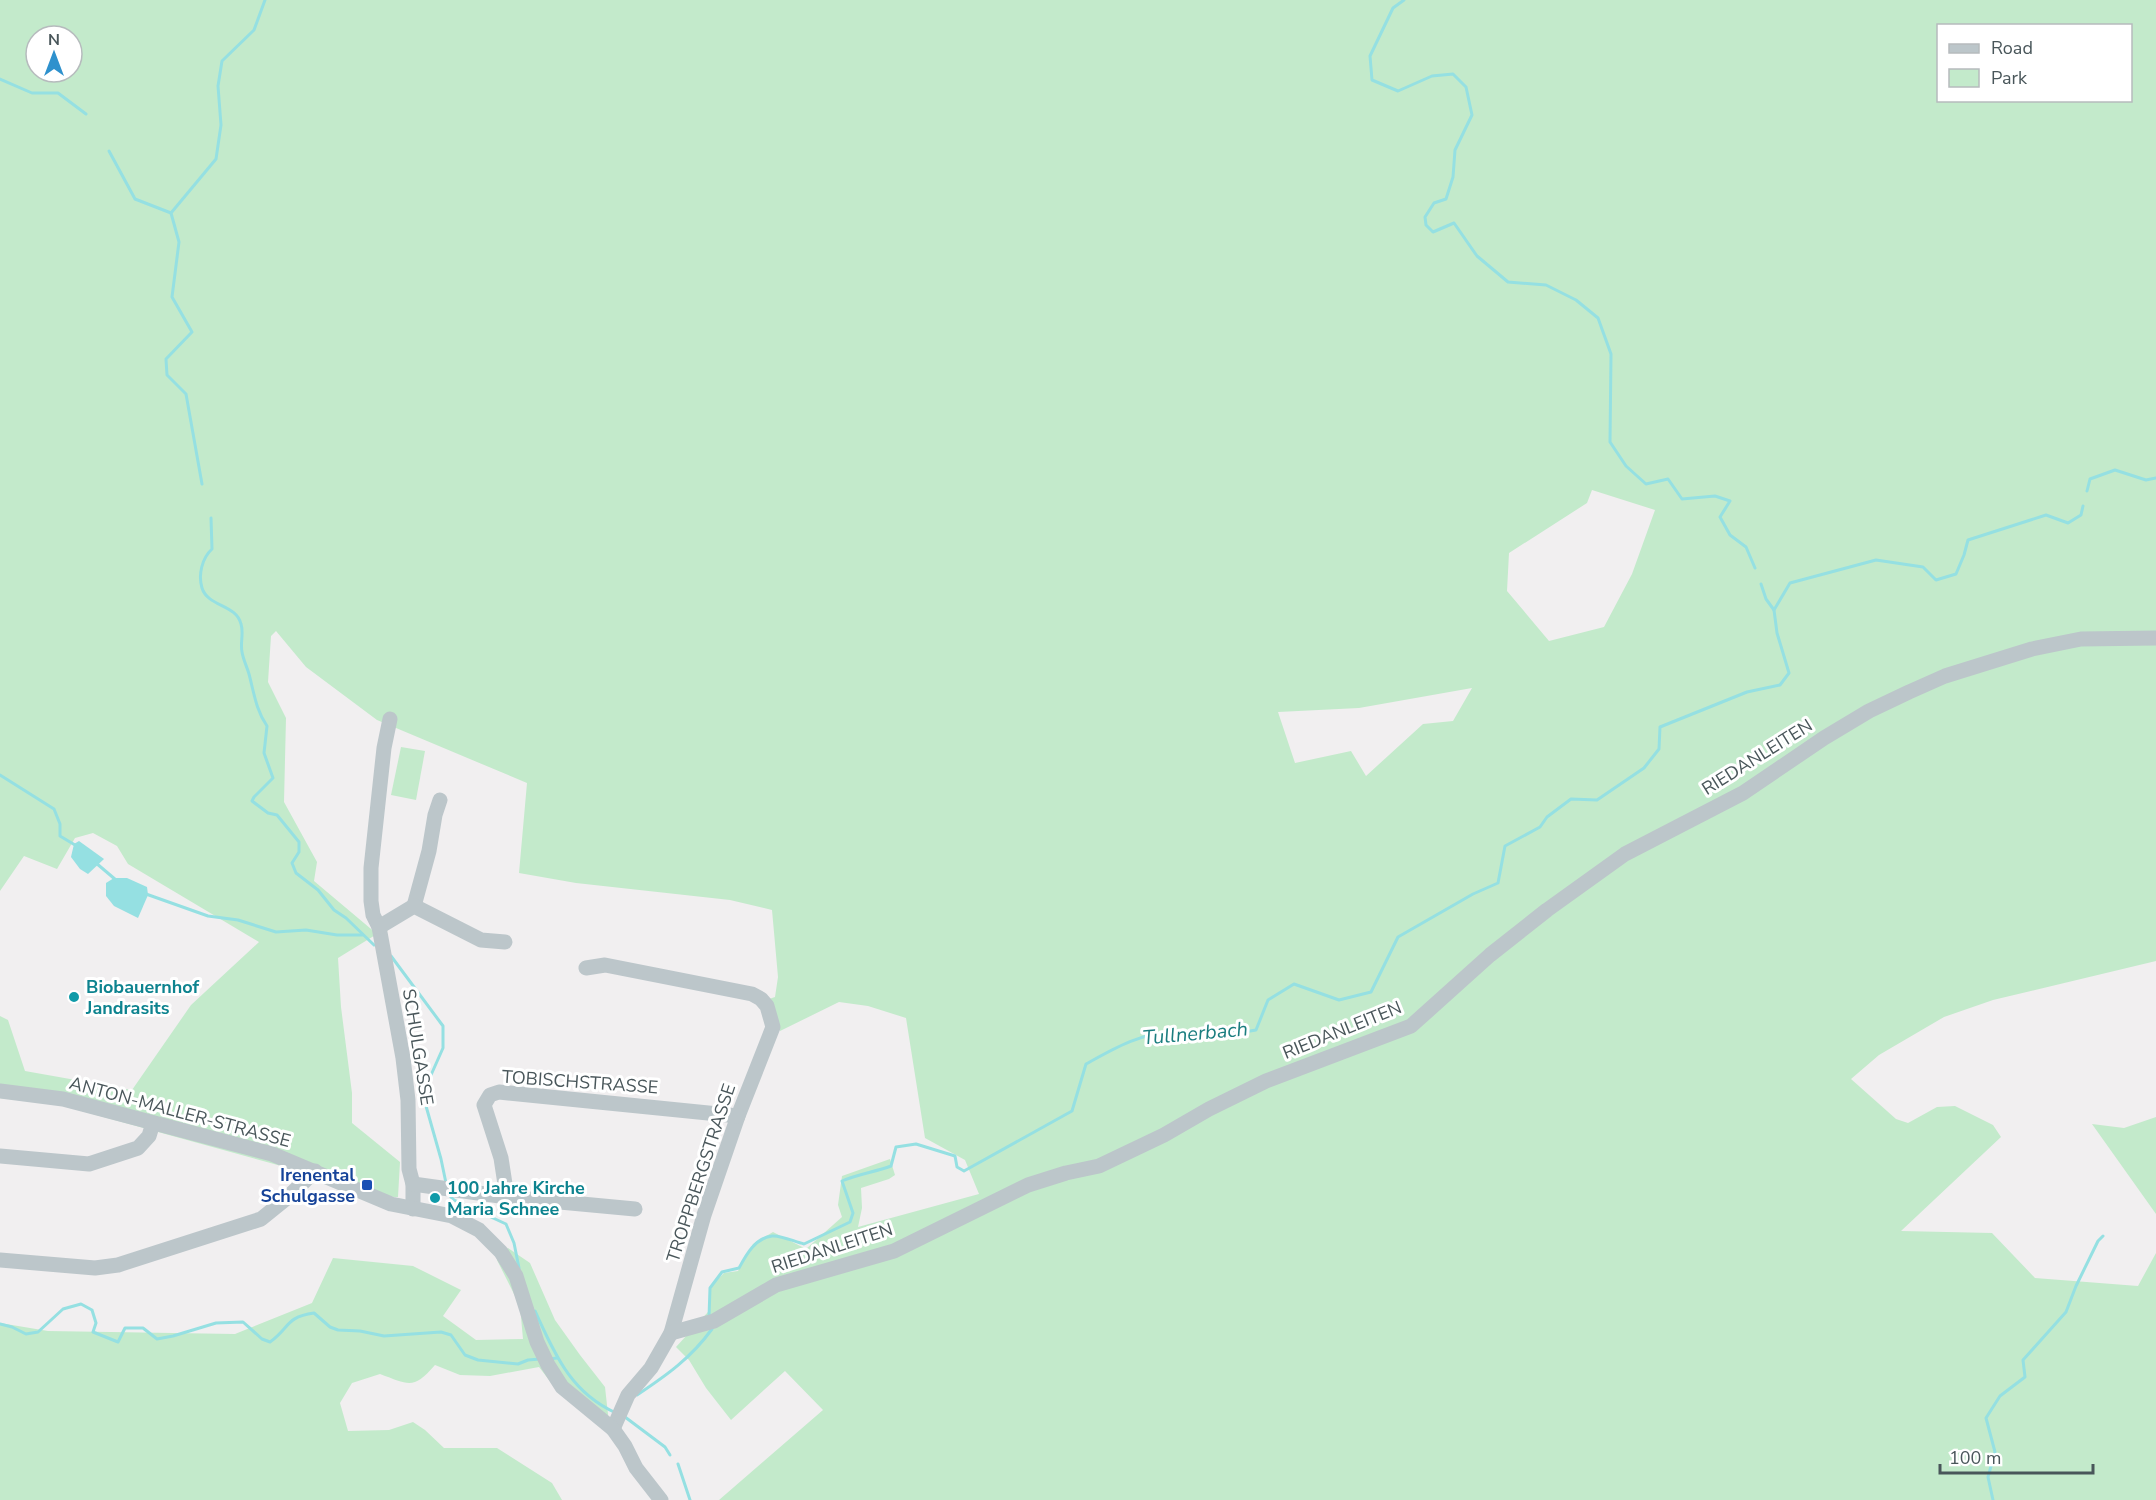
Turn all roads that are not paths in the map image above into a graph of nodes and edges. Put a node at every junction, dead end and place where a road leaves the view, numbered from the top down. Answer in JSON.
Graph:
{"nodes":[{"id":1,"x":2156,"y":638,"type":"edge"},
{"id":2,"x":390,"y":719,"type":"dead end"},
{"id":3,"x":440,"y":800,"type":"dead end"},
{"id":4,"x":414,"y":906,"type":"junction"},
{"id":5,"x":379,"y":927,"type":"junction"},
{"id":6,"x":505,"y":942,"type":"dead end"},
{"id":7,"x":586,"y":968,"type":"dead end"},
{"id":8,"x":0,"y":1091,"type":"edge"},
{"id":9,"x":738,"y":1116,"type":"junction"},
{"id":10,"x":153,"y":1123,"type":"junction"},
{"id":11,"x":0,"y":1156,"type":"edge"},
{"id":12,"x":315,"y":1171,"type":"junction"},
{"id":13,"x":413,"y":1184,"type":"junction"},
{"id":14,"x":507,"y":1197,"type":"junction"},
{"id":15,"x":413,"y":1209,"type":"junction"},
{"id":16,"x":634,"y":1209,"type":"dead end"},
{"id":17,"x":0,"y":1260,"type":"edge"},
{"id":18,"x":671,"y":1333,"type":"junction"},
{"id":19,"x":614,"y":1424,"type":"junction"},
{"id":20,"x":661,"y":1500,"type":"edge"}],
"edges":[{"from":1,"to":18,"type":"street","name":"RIEDANLEITEN"},
{"from":2,"to":5,"type":"street","name":"SCHULGASSE"},
{"from":3,"to":4,"type":"street"},
{"from":4,"to":5,"type":"street"},
{"from":4,"to":6,"type":"street"},
{"from":5,"to":13,"type":"street","name":"SCHULGASSE"},
{"from":7,"to":9,"type":"street","name":"TROPPBERGSTRASSE"},
{"from":8,"to":10,"type":"street","name":"ANTON-MALLER-STRASSE"},
{"from":9,"to":14,"type":"street","name":"TOBISCHSTRASSE"},
{"from":9,"to":18,"type":"street","name":"TROPPBERGSTRASSE"},
{"from":10,"to":11,"type":"street"},
{"from":10,"to":12,"type":"street","name":"ANTON-MALLER-STRASSE"},
{"from":12,"to":15,"type":"street","name":"ANTON-MALLER-STRASSE"},
{"from":12,"to":17,"type":"street"},
{"from":13,"to":14,"type":"street"},
{"from":13,"to":15,"type":"street","name":"SCHULGASSE"},
{"from":14,"to":16,"type":"street"},
{"from":15,"to":19,"type":"street","name":"ANTON-MALLER-STRASSE"},
{"from":18,"to":19,"type":"street"},
{"from":19,"to":20,"type":"street","name":"ANTON-MALLER-STRASSE"}]}
